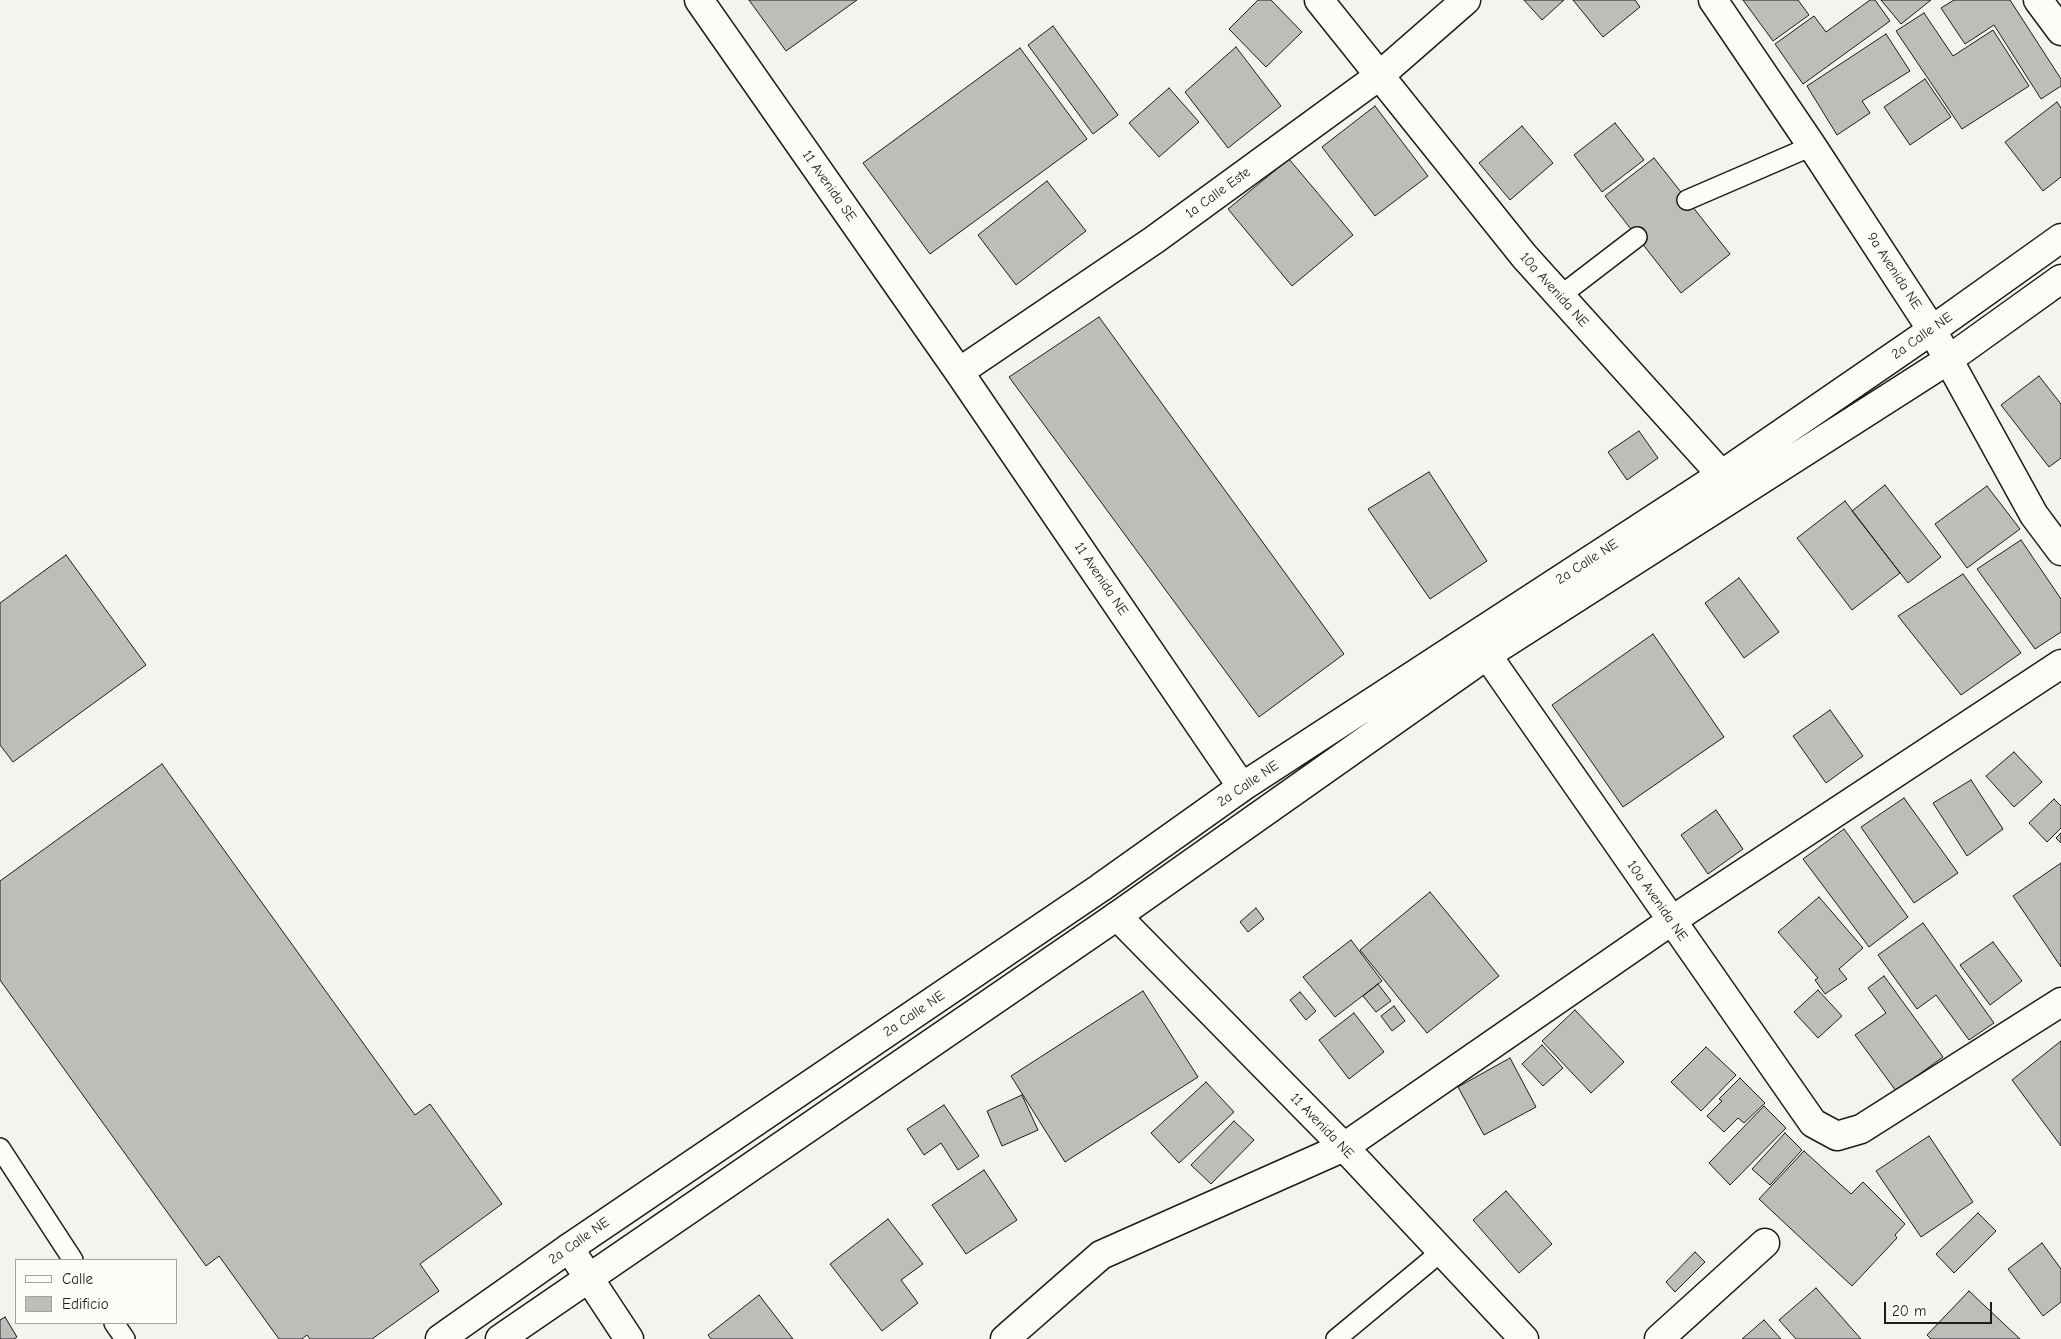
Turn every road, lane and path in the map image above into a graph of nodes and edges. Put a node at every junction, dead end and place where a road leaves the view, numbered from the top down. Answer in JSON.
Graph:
{"nodes":[{"id":1,"x":699,"y":0,"type":"edge"},
{"id":2,"x":1319,"y":0,"type":"edge"},
{"id":3,"x":1466,"y":0,"type":"edge"},
{"id":4,"x":1713,"y":0,"type":"edge"},
{"id":5,"x":2038,"y":0,"type":"edge"},
{"id":6,"x":2061,"y":31,"type":"edge"},
{"id":7,"x":1379,"y":76,"type":"junction"},
{"id":8,"x":1812,"y":146,"type":"junction"},
{"id":9,"x":1687,"y":200,"type":"dead end"},
{"id":10,"x":1637,"y":237,"type":"dead end"},
{"id":11,"x":2061,"y":238,"type":"edge"},
{"id":12,"x":2061,"y":279,"type":"edge"},
{"id":13,"x":1560,"y":296,"type":"junction"},
{"id":14,"x":1932,"y":330,"type":"junction"},
{"id":15,"x":1948,"y":360,"type":"junction"},
{"id":16,"x":959,"y":372,"type":"junction"},
{"id":17,"x":1721,"y":475,"type":"junction"},
{"id":18,"x":1739,"y":495,"type":"junction"},
{"id":19,"x":2061,"y":551,"type":"edge"},
{"id":20,"x":1488,"y":654,"type":"junction"},
{"id":21,"x":2061,"y":664,"type":"edge"},
{"id":22,"x":1242,"y":787,"type":"junction"},
{"id":23,"x":1117,"y":916,"type":"junction"},
{"id":24,"x":1671,"y":921,"type":"junction"},
{"id":25,"x":2061,"y":1002,"type":"edge"},
{"id":26,"x":0,"y":1148,"type":"edge"},
{"id":27,"x":1344,"y":1148,"type":"junction"},
{"id":28,"x":1765,"y":1243,"type":"dead end"},
{"id":29,"x":569,"y":1248,"type":"junction"},
{"id":30,"x":1442,"y":1252,"type":"junction"},
{"id":31,"x":72,"y":1259,"type":"edge"},
{"id":32,"x":589,"y":1278,"type":"junction"},
{"id":33,"x":115,"y":1324,"type":"edge"},
{"id":34,"x":125,"y":1339,"type":"edge"},
{"id":35,"x":440,"y":1339,"type":"edge"},
{"id":36,"x":500,"y":1339,"type":"edge"},
{"id":37,"x":629,"y":1339,"type":"edge"},
{"id":38,"x":1005,"y":1339,"type":"edge"},
{"id":39,"x":1336,"y":1339,"type":"edge"},
{"id":40,"x":1524,"y":1339,"type":"edge"},
{"id":41,"x":1659,"y":1339,"type":"edge"}],
"edges":[{"from":1,"to":16,"type":"street","name":"11 Avenida SE"},
{"from":2,"to":7,"type":"street","name":"10a Avenida NE"},
{"from":3,"to":7,"type":"street","name":"1a Calle Este"},
{"from":4,"to":8,"type":"street","name":"9a Avenida NE"},
{"from":5,"to":6,"type":"street"},
{"from":7,"to":13,"type":"street","name":"10a Avenida NE"},
{"from":7,"to":16,"type":"street","name":"1a Calle Este"},
{"from":8,"to":9,"type":"lane"},
{"from":8,"to":14,"type":"street","name":"9a Avenida NE"},
{"from":10,"to":13,"type":"lane"},
{"from":11,"to":14,"type":"street","name":"2a Calle NE"},
{"from":12,"to":15,"type":"street","name":"2a Calle NE"},
{"from":13,"to":17,"type":"street","name":"10a Avenida NE"},
{"from":14,"to":15,"type":"street","name":"9a Avenida NE"},
{"from":14,"to":17,"type":"street","name":"2a Calle NE"},
{"from":15,"to":18,"type":"street","name":"2a Calle NE"},
{"from":15,"to":19,"type":"street","name":"9a Avenida NE"},
{"from":16,"to":22,"type":"street","name":"11 Avenida NE"},
{"from":17,"to":18,"type":"street","name":"10a Avenida NE"},
{"from":17,"to":22,"type":"street","name":"2a Calle NE"},
{"from":18,"to":20,"type":"street","name":"2a Calle NE"},
{"from":20,"to":23,"type":"street","name":"2a Calle NE"},
{"from":20,"to":24,"type":"street","name":"10a Avenida NE"},
{"from":21,"to":24,"type":"street"},
{"from":22,"to":29,"type":"street","name":"2a Calle NE"},
{"from":23,"to":27,"type":"street","name":"11 Avenida NE"},
{"from":23,"to":32,"type":"street","name":"2a Calle NE"},
{"from":24,"to":25,"type":"street","name":"10a Avenida NE"},
{"from":24,"to":27,"type":"street"},
{"from":26,"to":31,"type":"lane"},
{"from":27,"to":30,"type":"street","name":"11 Avenida NE"},
{"from":27,"to":38,"type":"street"},
{"from":28,"to":41,"type":"street"},
{"from":29,"to":32,"type":"street"},
{"from":29,"to":35,"type":"street","name":"2a Calle NE"},
{"from":30,"to":39,"type":"lane"},
{"from":30,"to":40,"type":"street","name":"11 Avenida NE"},
{"from":32,"to":36,"type":"street","name":"2a Calle NE"},
{"from":32,"to":37,"type":"street"},
{"from":33,"to":34,"type":"lane"}]}
